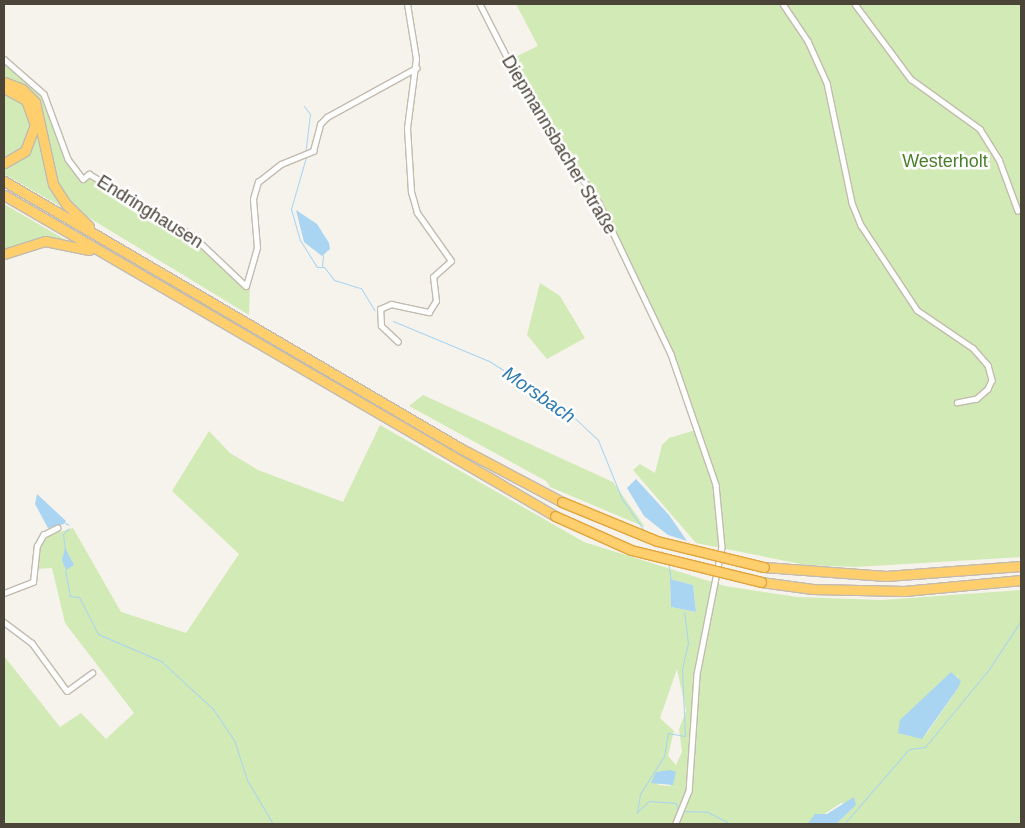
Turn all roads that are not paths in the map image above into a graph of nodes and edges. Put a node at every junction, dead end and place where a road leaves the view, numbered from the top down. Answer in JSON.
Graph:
{"nodes":[{"id":1,"x":407,"y":4,"type":"edge"},
{"id":2,"x":480,"y":4,"type":"edge"},
{"id":3,"x":783,"y":4,"type":"edge"},
{"id":4,"x":855,"y":4,"type":"edge"},
{"id":5,"x":4,"y":59,"type":"edge"},
{"id":6,"x":416,"y":68,"type":"junction"},
{"id":7,"x":4,"y":82,"type":"edge"},
{"id":8,"x":4,"y":88,"type":"edge"},
{"id":9,"x":4,"y":163,"type":"edge"},
{"id":10,"x":4,"y":181,"type":"edge"},
{"id":11,"x":4,"y":195,"type":"edge"},
{"id":12,"x":1018,"y":210,"type":"dead end"},
{"id":13,"x":106,"y":241,"type":"junction"},
{"id":14,"x":4,"y":254,"type":"edge"},
{"id":15,"x":106,"y":256,"type":"junction"},
{"id":16,"x":398,"y":342,"type":"dead end"},
{"id":17,"x":957,"y":403,"type":"dead end"},
{"id":18,"x":57,"y":528,"type":"dead end"},
{"id":19,"x":1021,"y":566,"type":"edge"},
{"id":20,"x":1021,"y":580,"type":"edge"},
{"id":21,"x":4,"y":593,"type":"edge"},
{"id":22,"x":4,"y":622,"type":"edge"},
{"id":23,"x":92,"y":673,"type":"dead end"},
{"id":24,"x":676,"y":824,"type":"edge"}],
"edges":[{"from":1,"to":6,"type":"street"},
{"from":2,"to":24,"type":"street","name":"Diepmannsbacher Straße"},
{"from":3,"to":17,"type":"street"},
{"from":4,"to":12,"type":"street"},
{"from":5,"to":6,"type":"street","name":"Endringhausen"},
{"from":6,"to":16,"type":"street"},
{"from":7,"to":13,"type":"highway"},
{"from":8,"to":9,"type":"highway"},
{"from":10,"to":13,"type":"highway"},
{"from":11,"to":15,"type":"highway"},
{"from":13,"to":19,"type":"highway","bridge":true},
{"from":14,"to":15,"type":"highway"},
{"from":15,"to":20,"type":"highway","bridge":true},
{"from":18,"to":21,"type":"street"},
{"from":22,"to":23,"type":"street"}]}
